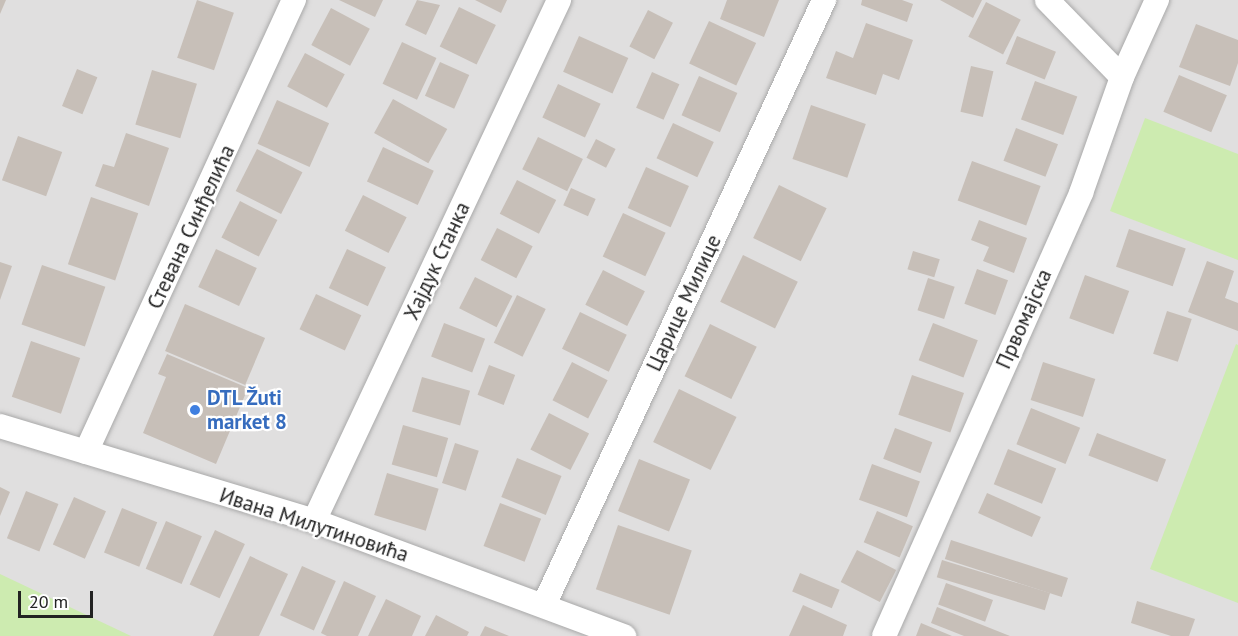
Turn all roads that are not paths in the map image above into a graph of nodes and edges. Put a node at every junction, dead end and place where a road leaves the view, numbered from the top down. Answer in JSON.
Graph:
{"nodes":[{"id":1,"x":294,"y":0,"type":"edge"},
{"id":2,"x":559,"y":0,"type":"edge"},
{"id":3,"x":824,"y":0,"type":"edge"},
{"id":4,"x":1047,"y":0,"type":"edge"},
{"id":5,"x":1157,"y":0,"type":"edge"},
{"id":6,"x":1122,"y":76,"type":"junction"},
{"id":7,"x":0,"y":426,"type":"edge"},
{"id":8,"x":86,"y":452,"type":"junction"},
{"id":9,"x":314,"y":521,"type":"junction"},
{"id":10,"x":544,"y":605,"type":"junction"},
{"id":11,"x":624,"y":636,"type":"edge"},
{"id":12,"x":884,"y":636,"type":"edge"}],
"edges":[{"from":1,"to":8,"type":"street","name":"Стевана Синђелића"},
{"from":2,"to":9,"type":"street","name":"Хајдук Станка"},
{"from":3,"to":10,"type":"street","name":"Царице Милице"},
{"from":4,"to":6,"type":"street"},
{"from":5,"to":6,"type":"street","name":"Првомајска"},
{"from":6,"to":12,"type":"street","name":"Првомајска"},
{"from":7,"to":8,"type":"street","name":"Ивана Милутиновића"},
{"from":8,"to":9,"type":"street","name":"Ивана Милутиновића"},
{"from":9,"to":10,"type":"street","name":"Ивана Милутиновића"},
{"from":10,"to":11,"type":"street","name":"Ивана Милутиновића"}]}
